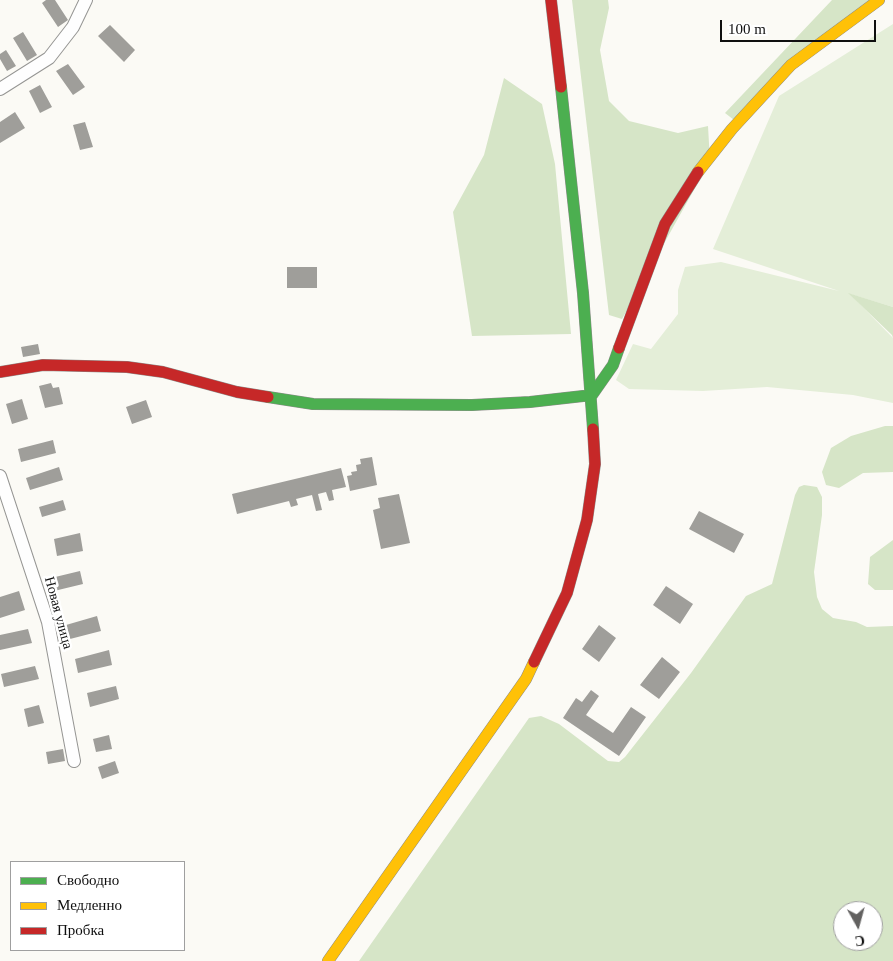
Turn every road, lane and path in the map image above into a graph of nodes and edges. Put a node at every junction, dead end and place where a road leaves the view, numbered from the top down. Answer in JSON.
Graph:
{"nodes":[{"id":1,"x":86,"y":0,"type":"edge"},
{"id":2,"x":551,"y":0,"type":"edge"},
{"id":3,"x":879,"y":0,"type":"edge"},
{"id":4,"x":0,"y":89,"type":"edge"},
{"id":5,"x":0,"y":372,"type":"edge"},
{"id":6,"x":592,"y":395,"type":"junction"},
{"id":7,"x":0,"y":476,"type":"edge"},
{"id":8,"x":74,"y":761,"type":"dead end"},
{"id":9,"x":328,"y":961,"type":"edge"}],
"edges":[{"from":1,"to":4,"type":"street"},
{"from":2,"to":6,"type":"street"},
{"from":3,"to":6,"type":"street"},
{"from":5,"to":6,"type":"street"},
{"from":6,"to":9,"type":"street"},
{"from":7,"to":8,"type":"street","name":"Новая улица"}]}
